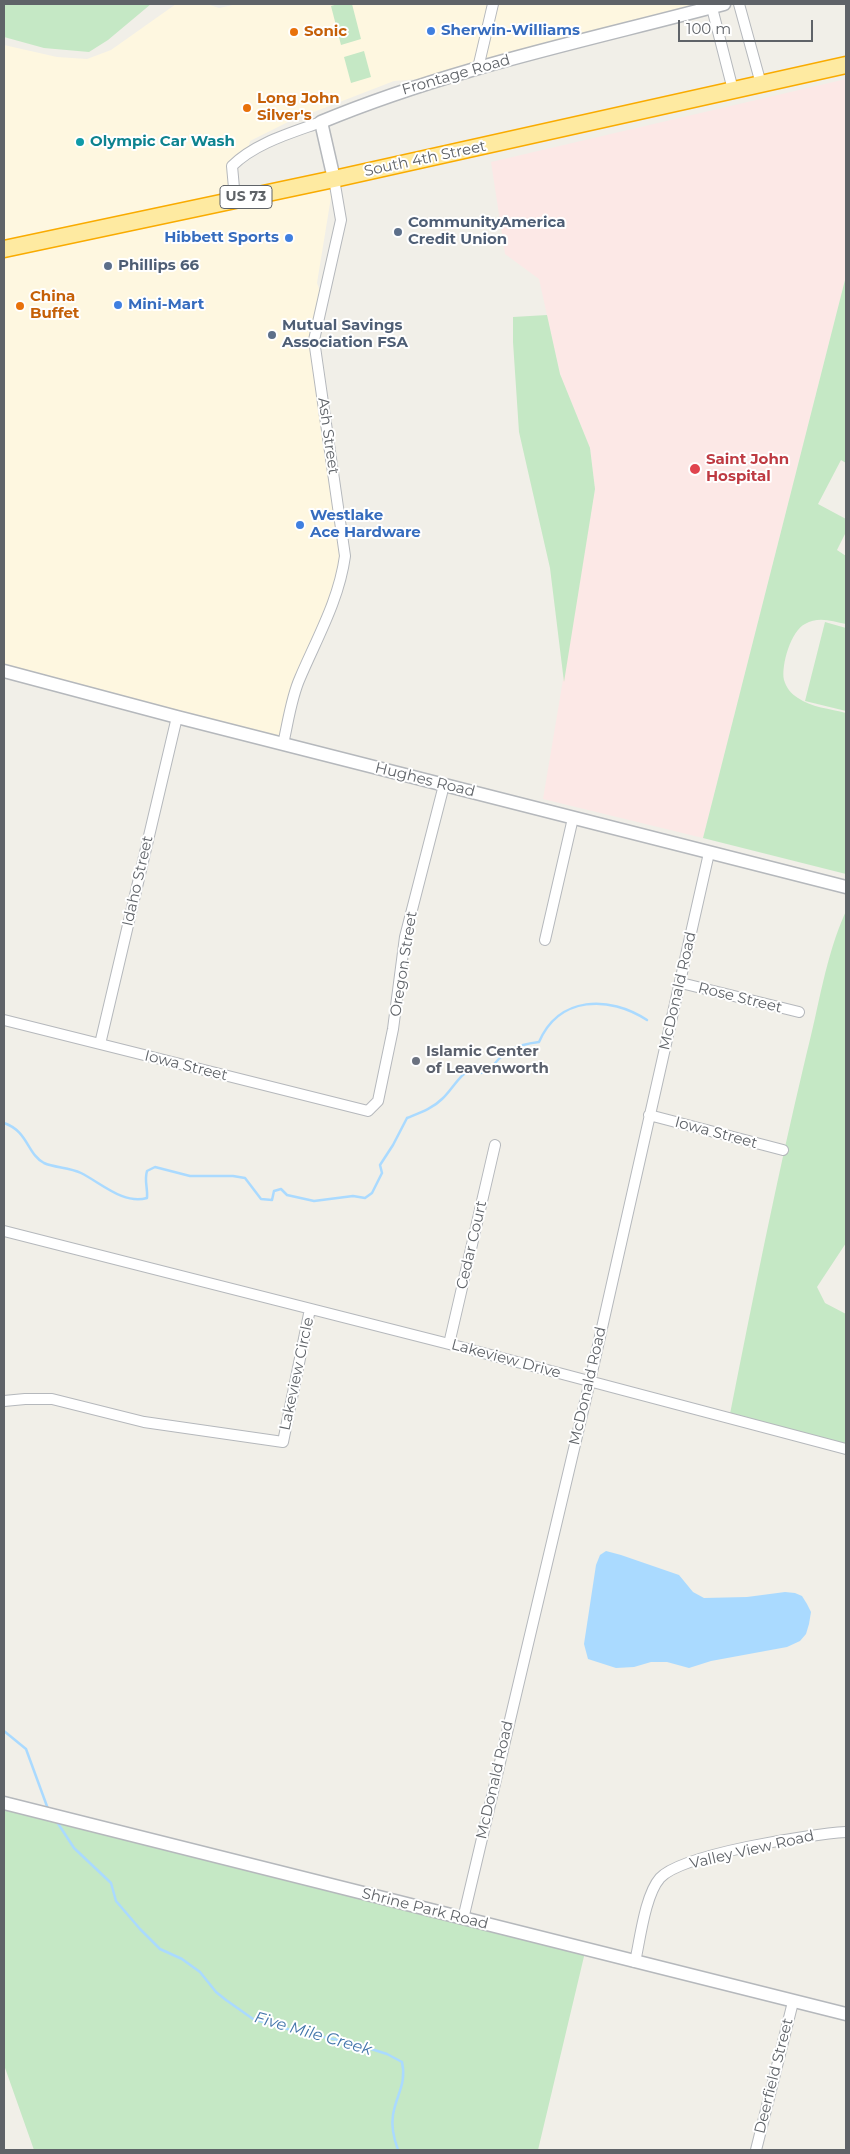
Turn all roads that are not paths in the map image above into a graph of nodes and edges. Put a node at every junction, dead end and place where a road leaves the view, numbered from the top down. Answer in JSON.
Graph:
{"nodes":[{"id":1,"x":493,"y":4,"type":"edge"},
{"id":2,"x":739,"y":4,"type":"edge"},
{"id":3,"x":716,"y":5,"type":"edge"},
{"id":4,"x":846,"y":65,"type":"edge"},
{"id":5,"x":478,"y":68,"type":"junction"},
{"id":6,"x":761,"y":84,"type":"junction"},
{"id":7,"x":733,"y":90,"type":"junction"},
{"id":8,"x":321,"y":122,"type":"junction"},
{"id":9,"x":334,"y":179,"type":"junction"},
{"id":10,"x":235,"y":199,"type":"junction"},
{"id":11,"x":4,"y":249,"type":"edge"},
{"id":12,"x":4,"y":671,"type":"edge"},
{"id":13,"x":177,"y":717,"type":"junction"},
{"id":14,"x":283,"y":744,"type":"junction"},
{"id":15,"x":444,"y":785,"type":"junction"},
{"id":16,"x":573,"y":818,"type":"junction"},
{"id":17,"x":709,"y":853,"type":"junction"},
{"id":18,"x":846,"y":887,"type":"edge"},
{"id":19,"x":545,"y":940,"type":"dead end"},
{"id":20,"x":681,"y":983,"type":"junction"},
{"id":21,"x":799,"y":1012,"type":"dead end"},
{"id":22,"x":4,"y":1020,"type":"edge"},
{"id":23,"x":100,"y":1044,"type":"junction"},
{"id":24,"x":368,"y":1111,"type":"joint"},
{"id":25,"x":649,"y":1115,"type":"junction"},
{"id":26,"x":495,"y":1145,"type":"dead end"},
{"id":27,"x":783,"y":1150,"type":"dead end"},
{"id":28,"x":4,"y":1231,"type":"edge"},
{"id":29,"x":310,"y":1309,"type":"junction"},
{"id":30,"x":449,"y":1344,"type":"junction"},
{"id":31,"x":590,"y":1381,"type":"junction"},
{"id":32,"x":4,"y":1401,"type":"edge"},
{"id":33,"x":846,"y":1449,"type":"edge"},
{"id":34,"x":4,"y":1803,"type":"edge"},
{"id":35,"x":846,"y":1832,"type":"edge"},
{"id":36,"x":463,"y":1919,"type":"junction"},
{"id":37,"x":635,"y":1962,"type":"junction"},
{"id":38,"x":793,"y":2002,"type":"junction"},
{"id":39,"x":846,"y":2014,"type":"edge"},
{"id":40,"x":756,"y":2150,"type":"edge"}],
"edges":[{"from":1,"to":5,"type":"street"},
{"from":2,"to":6,"type":"street"},
{"from":3,"to":5,"type":"street","name":"Frontage Road"},
{"from":3,"to":7,"type":"street"},
{"from":4,"to":6,"type":"highway","name":"South 4th Street","number":"US 73"},
{"from":5,"to":8,"type":"street","name":"Frontage Road"},
{"from":6,"to":7,"type":"highway","name":"South 4th Street","number":"US 73"},
{"from":7,"to":9,"type":"highway","name":"South 4th Street","number":"US 73"},
{"from":8,"to":9,"type":"street","name":"Ash Street"},
{"from":8,"to":10,"type":"street","name":"Frontage Road"},
{"from":9,"to":10,"type":"highway","name":"South 4th Street","number":"US 73"},
{"from":9,"to":14,"type":"street","name":"Ash Street"},
{"from":10,"to":11,"type":"highway","name":"South 4th Street","number":"US 73"},
{"from":12,"to":13,"type":"street","name":"Hughes Road"},
{"from":13,"to":14,"type":"street","name":"Hughes Road"},
{"from":13,"to":23,"type":"street","name":"Idaho Street"},
{"from":14,"to":15,"type":"street","name":"Hughes Road"},
{"from":15,"to":16,"type":"street","name":"Hughes Road"},
{"from":15,"to":24,"type":"street","name":"Oregon Street"},
{"from":16,"to":17,"type":"street","name":"Hughes Road"},
{"from":16,"to":19,"type":"street"},
{"from":17,"to":18,"type":"street","name":"Hughes Road"},
{"from":17,"to":20,"type":"street","name":"McDonald Road"},
{"from":20,"to":21,"type":"street","name":"Rose Street"},
{"from":20,"to":25,"type":"street","name":"McDonald Road"},
{"from":22,"to":23,"type":"street","name":"Iowa Street"},
{"from":23,"to":24,"type":"street","name":"Iowa Street"},
{"from":25,"to":27,"type":"street","name":"Iowa Street"},
{"from":25,"to":31,"type":"street","name":"McDonald Road"},
{"from":26,"to":30,"type":"street","name":"Cedar Court"},
{"from":28,"to":29,"type":"street","name":"Lakeview Circle"},
{"from":29,"to":30,"type":"street","name":"Lakeview Drive"},
{"from":29,"to":32,"type":"street","name":"Lakeview Circle"},
{"from":30,"to":31,"type":"street","name":"Lakeview Drive"},
{"from":31,"to":33,"type":"street","name":"Lakeview Drive"},
{"from":31,"to":36,"type":"street","name":"McDonald Road"},
{"from":34,"to":36,"type":"street","name":"Shrine Park Road"},
{"from":35,"to":37,"type":"street","name":"Valley View Road"},
{"from":36,"to":37,"type":"street","name":"Shrine Park Road"},
{"from":37,"to":38,"type":"street","name":"Shrine Park Road"},
{"from":38,"to":39,"type":"street","name":"Shrine Park Road"},
{"from":38,"to":40,"type":"street","name":"Deerfield Street"}]}
